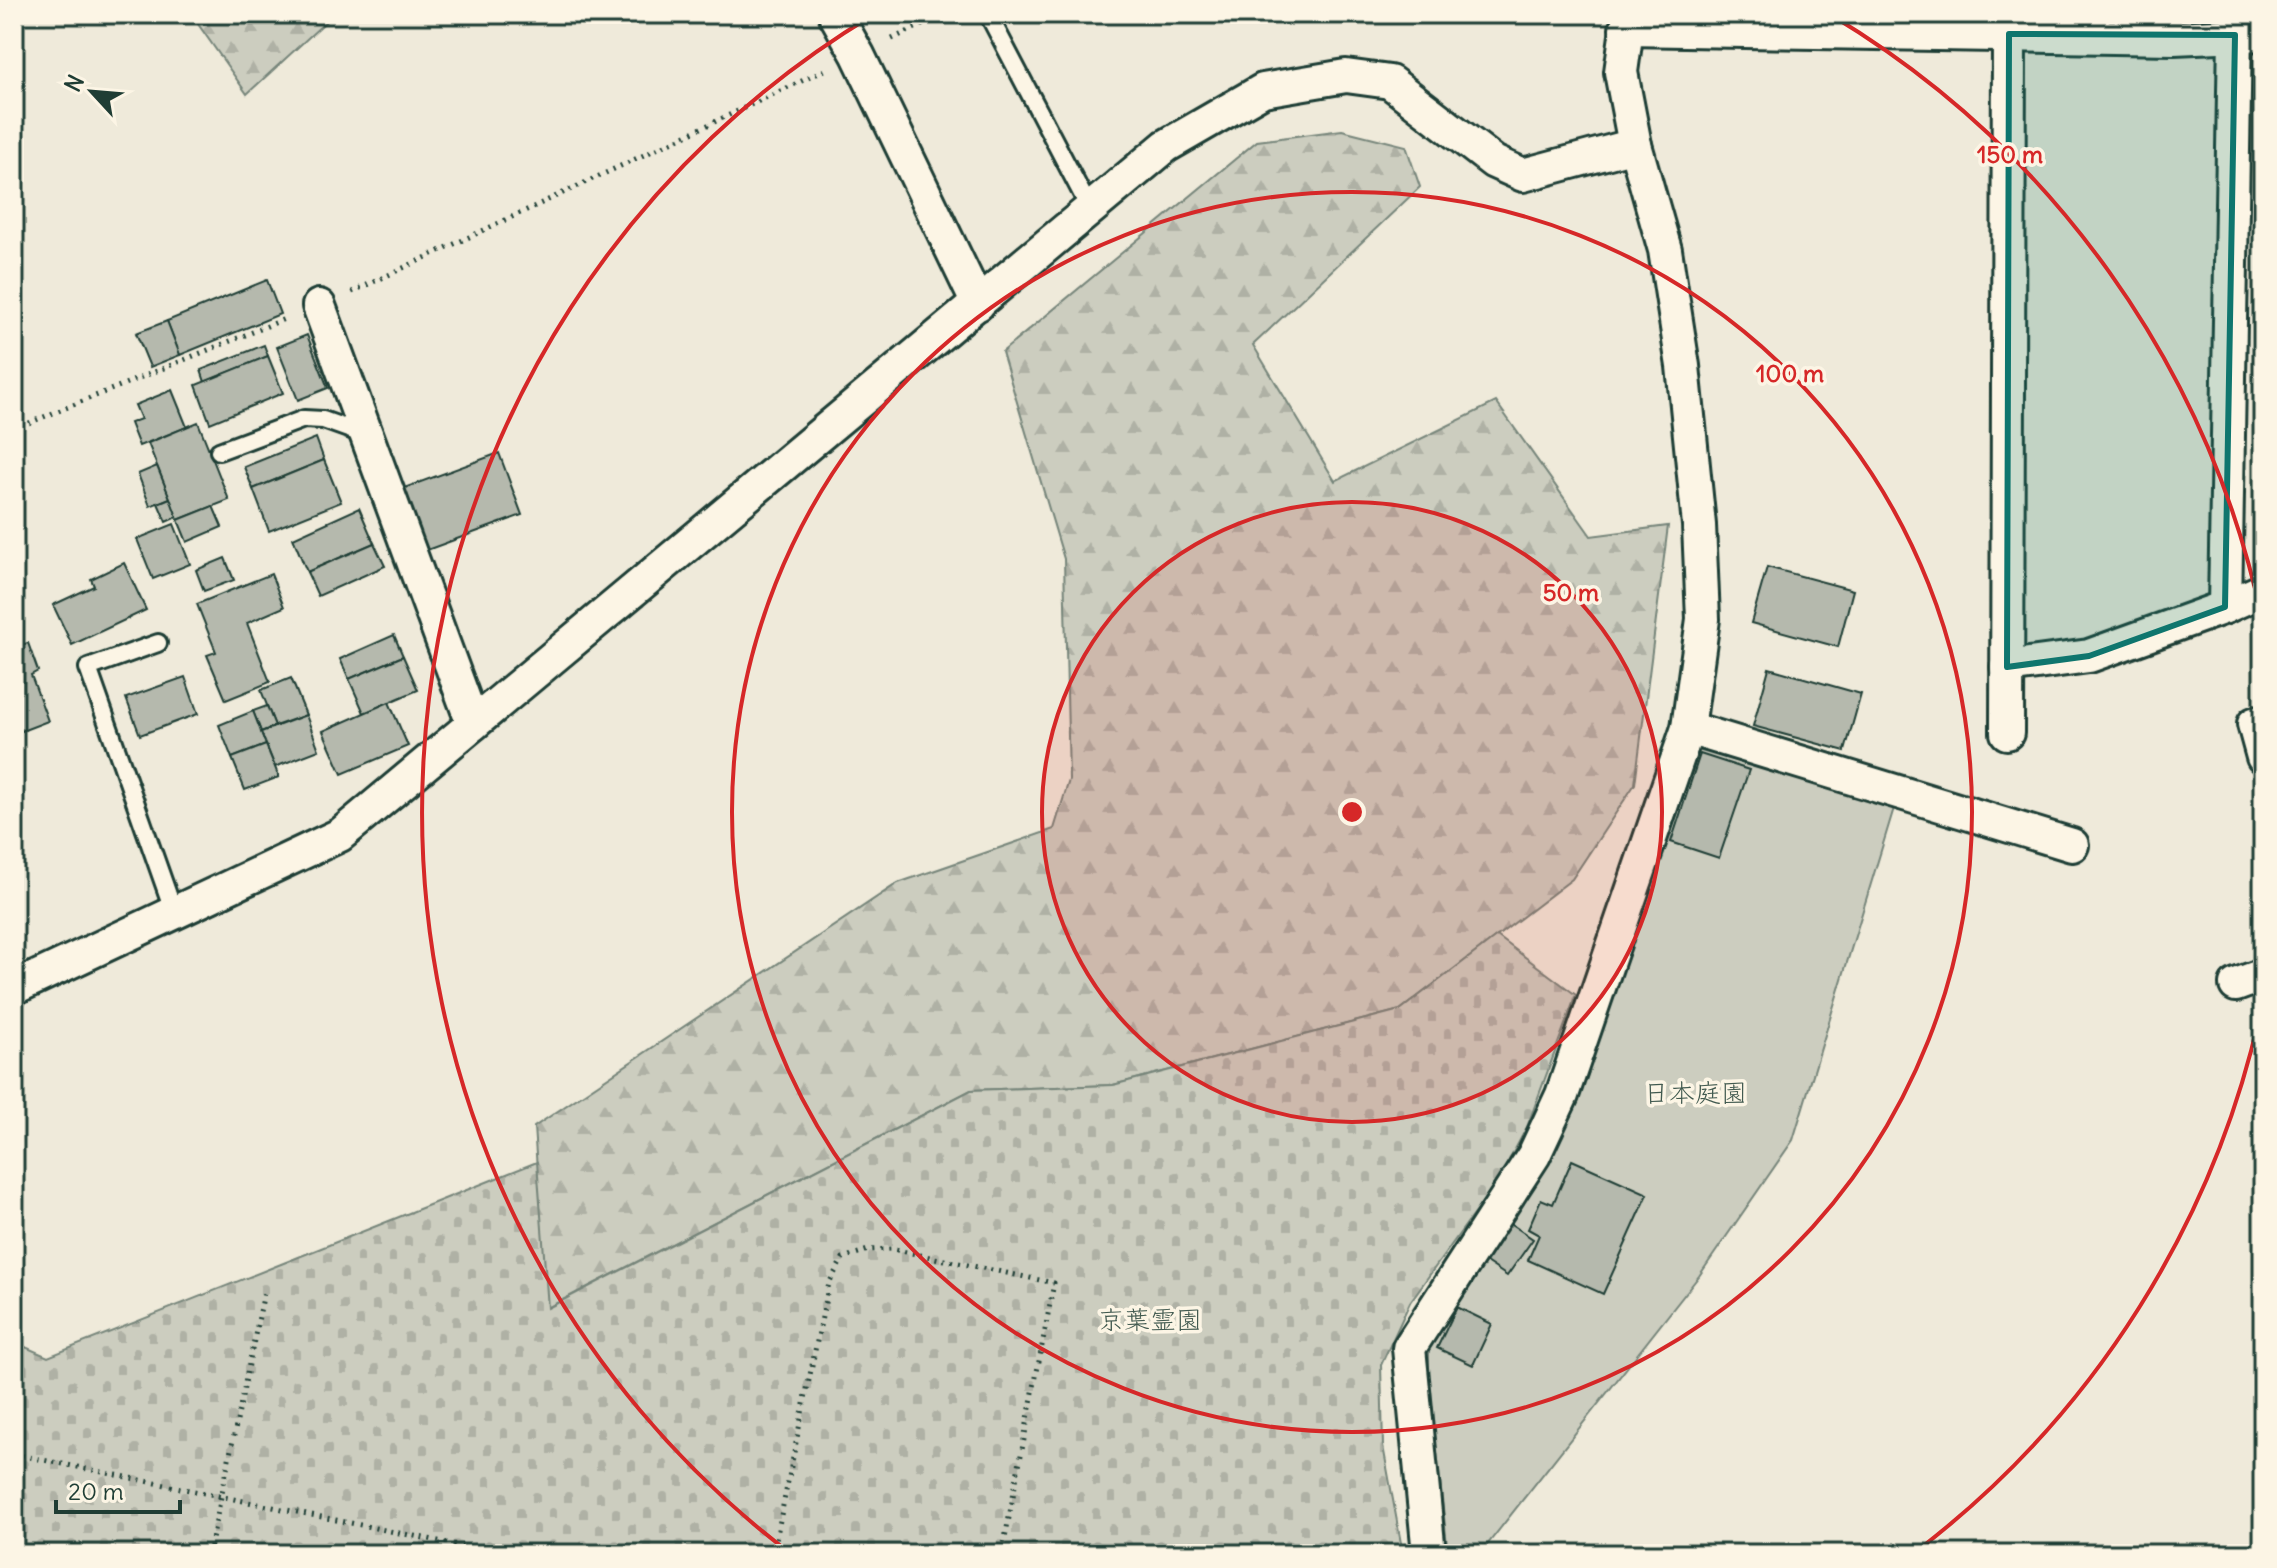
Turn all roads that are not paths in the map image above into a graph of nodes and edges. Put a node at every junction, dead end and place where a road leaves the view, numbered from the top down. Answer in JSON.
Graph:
{"nodes":[{"id":1,"x":835,"y":14,"type":"edge"},
{"id":2,"x":988,"y":14,"type":"edge"},
{"id":3,"x":1628,"y":21,"type":"edge"},
{"id":4,"x":2175,"y":26,"type":"edge"},
{"id":5,"x":2009,"y":34,"type":"junction"},
{"id":6,"x":2249,"y":35,"type":"edge"},
{"id":7,"x":1635,"y":145,"type":"junction"},
{"id":8,"x":1091,"y":211,"type":"junction"},
{"id":9,"x":978,"y":304,"type":"junction"},
{"id":10,"x":319,"y":306,"type":"road end"},
{"id":11,"x":367,"y":436,"type":"junction"},
{"id":12,"x":219,"y":451,"type":"dead end"},
{"id":13,"x":2263,"y":590,"type":"edge"},
{"id":14,"x":2225,"y":607,"type":"junction"},
{"id":15,"x":158,"y":643,"type":"dead end"},
{"id":16,"x":2007,"y":667,"type":"junction"},
{"id":17,"x":2263,"y":721,"type":"edge"},
{"id":18,"x":473,"y":724,"type":"junction"},
{"id":19,"x":1688,"y":728,"type":"junction"},
{"id":20,"x":2007,"y":733,"type":"dead end"},
{"id":21,"x":2263,"y":757,"type":"edge"},
{"id":22,"x":2072,"y":845,"type":"dead end"},
{"id":23,"x":174,"y":912,"type":"junction"},
{"id":24,"x":14,"y":988,"type":"edge"},
{"id":25,"x":1429,"y":1554,"type":"edge"}],
"edges":[{"from":1,"to":9,"type":"street"},
{"from":2,"to":8,"type":"lane"},
{"from":3,"to":5,"type":"street"},
{"from":3,"to":7,"type":"street"},
{"from":4,"to":5,"type":"street"},
{"from":4,"to":6,"type":"street"},
{"from":5,"to":16,"type":"street"},
{"from":6,"to":14,"type":"street"},
{"from":7,"to":8,"type":"street"},
{"from":7,"to":19,"type":"street"},
{"from":8,"to":9,"type":"street"},
{"from":9,"to":18,"type":"street"},
{"from":10,"to":11,"type":"street"},
{"from":11,"to":12,"type":"lane"},
{"from":11,"to":18,"type":"street"},
{"from":13,"to":14,"type":"street"},
{"from":14,"to":16,"type":"street"},
{"from":15,"to":23,"type":"lane"},
{"from":16,"to":20,"type":"street"},
{"from":17,"to":21,"type":"street"},
{"from":18,"to":23,"type":"street"},
{"from":19,"to":22,"type":"street"},
{"from":19,"to":25,"type":"street"},
{"from":23,"to":24,"type":"street"}]}
